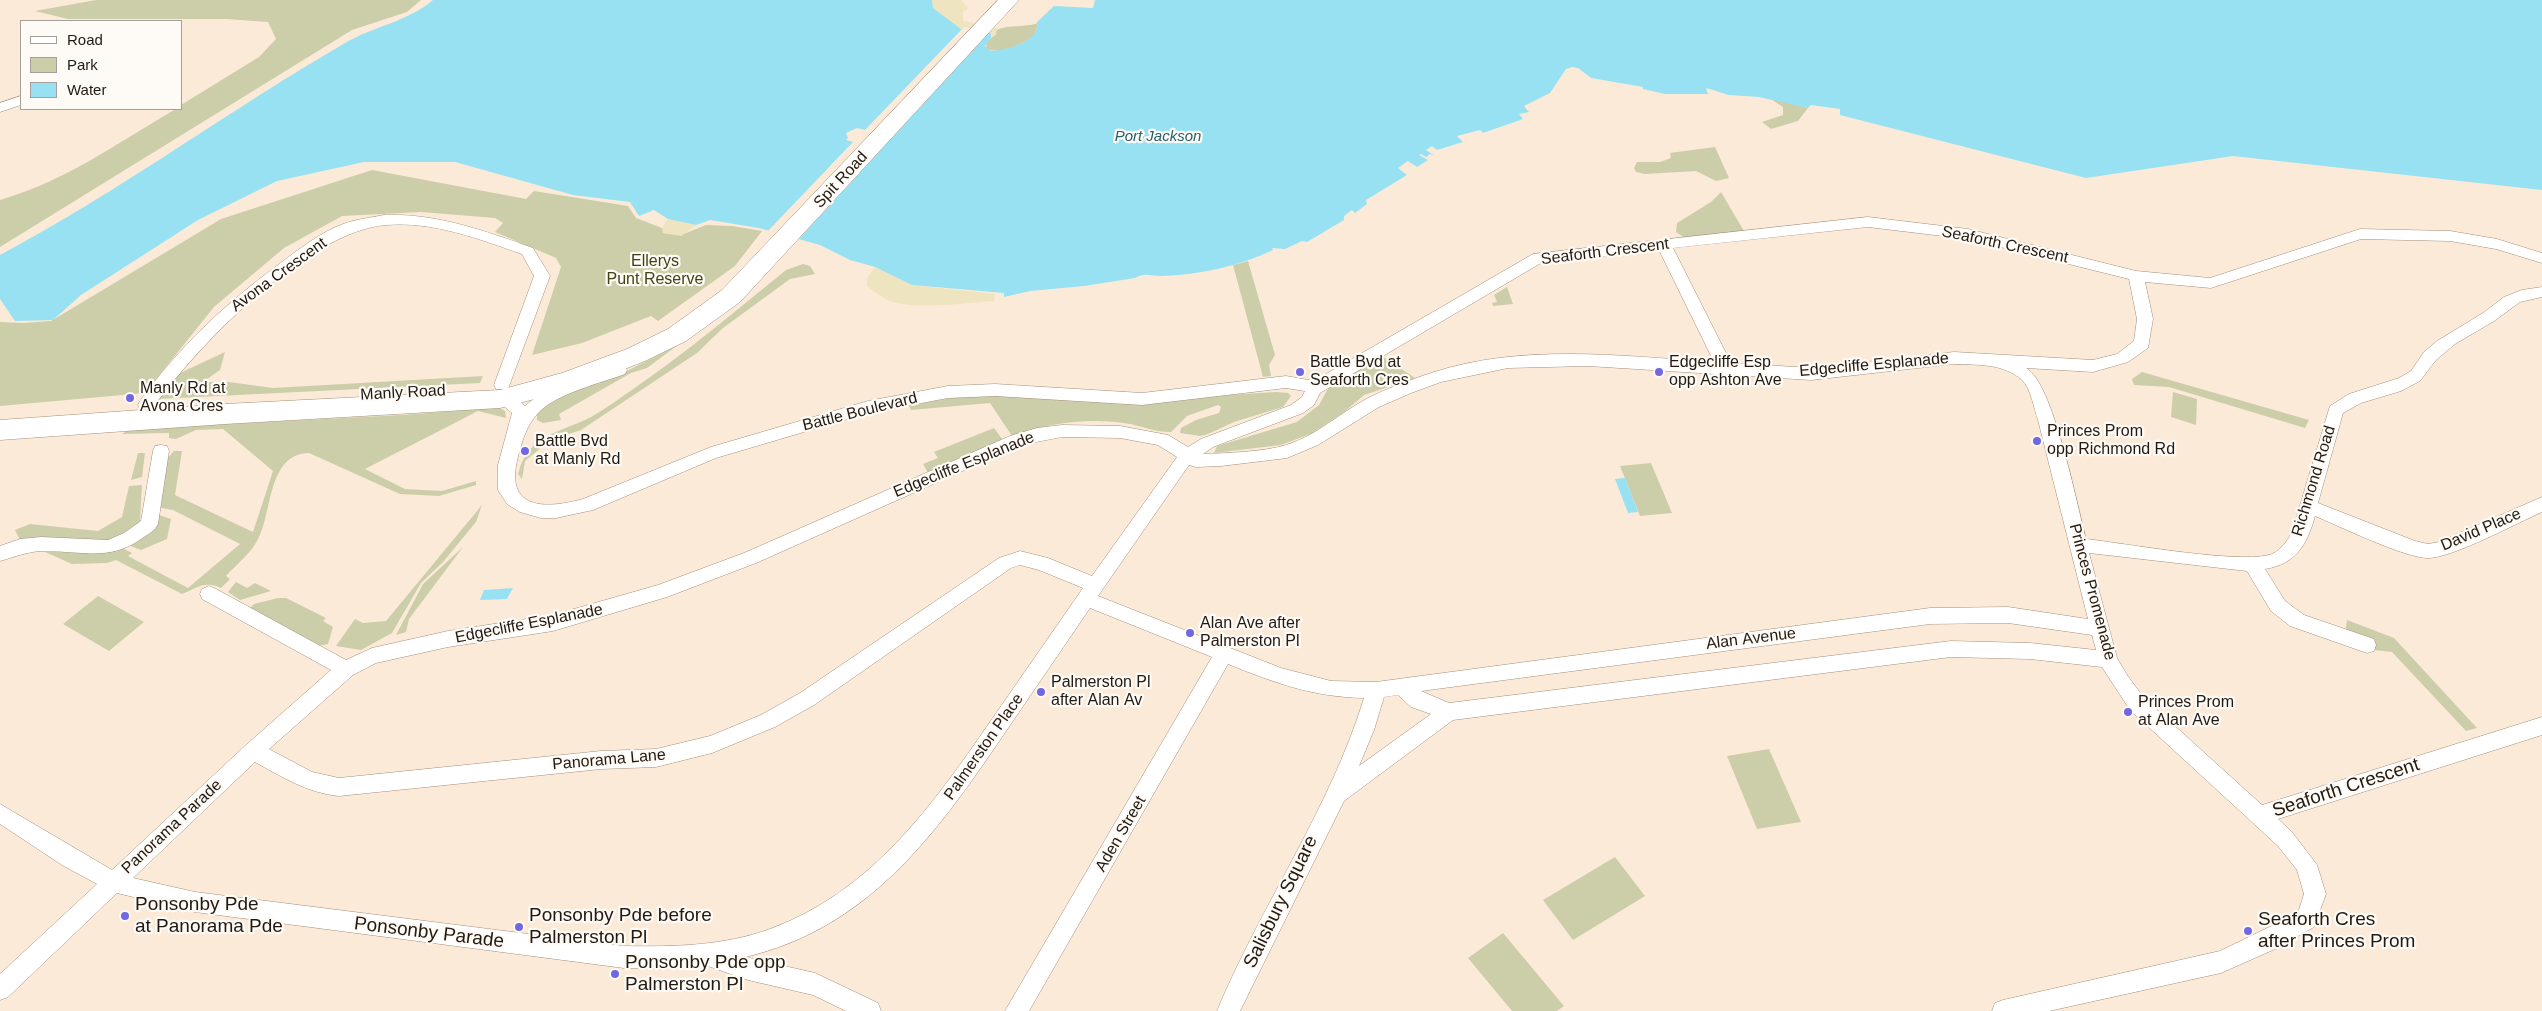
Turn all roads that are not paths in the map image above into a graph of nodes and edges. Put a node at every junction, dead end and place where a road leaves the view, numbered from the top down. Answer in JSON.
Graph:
{"nodes":[{"id":1,"x":996,"y":0,"type":"edge"},
{"id":2,"x":1009,"y":0,"type":"edge"},
{"id":3,"x":984,"y":21,"type":"junction"},
{"id":4,"x":20,"y":100,"type":"edge"},
{"id":5,"x":0,"y":108,"type":"edge"},
{"id":6,"x":1664,"y":244,"type":"junction"},
{"id":7,"x":772,"y":247,"type":"junction"},
{"id":8,"x":2542,"y":258,"type":"edge"},
{"id":9,"x":2136,"y":276,"type":"junction"},
{"id":10,"x":2542,"y":292,"type":"edge"},
{"id":11,"x":660,"y":344,"type":"joint"},
{"id":12,"x":636,"y":355,"type":"junction"},
{"id":13,"x":2000,"y":361,"type":"junction"},
{"id":14,"x":1725,"y":368,"type":"junction"},
{"id":15,"x":1310,"y":387,"type":"junction"},
{"id":16,"x":501,"y":392,"type":"junction"},
{"id":17,"x":142,"y":412,"type":"junction"},
{"id":18,"x":0,"y":415,"type":"edge"},
{"id":19,"x":520,"y":422,"type":"junction"},
{"id":20,"x":0,"y":430,"type":"edge"},
{"id":21,"x":161,"y":451,"type":"dead end"},
{"id":22,"x":1188,"y":456,"type":"junction"},
{"id":23,"x":2542,"y":504,"type":"edge"},
{"id":24,"x":2308,"y":506,"type":"junction"},
{"id":25,"x":2080,"y":545,"type":"junction"},
{"id":26,"x":0,"y":554,"type":"edge"},
{"id":27,"x":2252,"y":564,"type":"junction"},
{"id":28,"x":1091,"y":592,"type":"junction"},
{"id":29,"x":210,"y":594,"type":"dead end"},
{"id":30,"x":2101,"y":629,"type":"junction"},
{"id":31,"x":2367,"y":645,"type":"dead end"},
{"id":32,"x":1224,"y":655,"type":"junction"},
{"id":33,"x":2108,"y":660,"type":"junction"},
{"id":34,"x":346,"y":669,"type":"junction"},
{"id":35,"x":1402,"y":687,"type":"junction"},
{"id":36,"x":1376,"y":690,"type":"junction"},
{"id":37,"x":1448,"y":712,"type":"junction"},
{"id":38,"x":2542,"y":726,"type":"edge"},
{"id":39,"x":253,"y":751,"type":"junction"},
{"id":40,"x":1338,"y":794,"type":"junction"},
{"id":41,"x":0,"y":814,"type":"edge"},
{"id":42,"x":2260,"y":815,"type":"junction"},
{"id":43,"x":114,"y":882,"type":"junction"},
{"id":44,"x":705,"y":954,"type":"junction"},
{"id":45,"x":0,"y":990,"type":"edge"},
{"id":46,"x":870,"y":1011,"type":"edge"},
{"id":47,"x":1016,"y":1011,"type":"edge"},
{"id":48,"x":1228,"y":1011,"type":"edge"},
{"id":49,"x":2003,"y":1011,"type":"edge"}],
"edges":[{"from":1,"to":3,"type":"highway","name":"Spit Road"},
{"from":2,"to":3,"type":"highway","name":"Spit Road"},
{"from":3,"to":7,"type":"highway","name":"Spit Road"},
{"from":4,"to":5,"type":"street"},
{"from":6,"to":9,"type":"street","name":"Seaforth Crescent"},
{"from":6,"to":14,"type":"street"},
{"from":6,"to":15,"type":"street","name":"Seaforth Crescent"},
{"from":7,"to":11,"type":"highway","name":"Spit Road"},
{"from":7,"to":16,"type":"highway","name":"Manly Road"},
{"from":8,"to":9,"type":"street","name":"Seaforth Crescent"},
{"from":9,"to":13,"type":"street","name":"Edgecliffe Esplanade"},
{"from":10,"to":24,"type":"street","name":"Richmond Road"},
{"from":11,"to":12,"type":"highway","name":"Manly Road"},
{"from":12,"to":16,"type":"highway","name":"Manly Road"},
{"from":12,"to":19,"type":"street","name":"Battle Boulevard"},
{"from":13,"to":14,"type":"street","name":"Edgecliffe Esplanade"},
{"from":13,"to":25,"type":"street","name":"Princes Promenade"},
{"from":14,"to":22,"type":"street","name":"Edgecliffe Esplanade"},
{"from":15,"to":19,"type":"street","name":"Battle Boulevard"},
{"from":15,"to":22,"type":"street","name":"Palmerston Place"},
{"from":16,"to":17,"type":"highway","name":"Manly Road"},
{"from":16,"to":17,"type":"street","name":"Avona Crescent"},
{"from":16,"to":19,"type":"street"},
{"from":17,"to":18,"type":"highway","name":"Manly Road"},
{"from":17,"to":20,"type":"highway","name":"Manly Road"},
{"from":21,"to":26,"type":"street"},
{"from":22,"to":28,"type":"street","name":"Palmerston Place"},
{"from":22,"to":34,"type":"street","name":"Edgecliffe Esplanade"},
{"from":23,"to":24,"type":"street","name":"David Place"},
{"from":24,"to":27,"type":"street","name":"Richmond Road"},
{"from":25,"to":27,"type":"street","name":"Richmond Road"},
{"from":25,"to":30,"type":"street","name":"Princes Promenade"},
{"from":27,"to":31,"type":"street"},
{"from":28,"to":32,"type":"street","name":"Alan Avenue"},
{"from":28,"to":39,"type":"street","name":"Panorama Lane"},
{"from":28,"to":44,"type":"street","name":"Palmerston Place"},
{"from":29,"to":34,"type":"street"},
{"from":30,"to":33,"type":"street","name":"Princes Promenade"},
{"from":30,"to":35,"type":"street","name":"Alan Avenue"},
{"from":32,"to":36,"type":"street","name":"Alan Avenue"},
{"from":32,"to":47,"type":"street","name":"Aden Street"},
{"from":33,"to":37,"type":"street","name":"Alan Avenue"},
{"from":33,"to":42,"type":"street","name":"Princes Promenade"},
{"from":34,"to":39,"type":"street","name":"Panorama Parade"},
{"from":35,"to":36,"type":"street","name":"Alan Avenue"},
{"from":35,"to":37,"type":"street","name":"Alan Avenue"},
{"from":36,"to":40,"type":"street"},
{"from":37,"to":40,"type":"street","name":"Alan Avenue"},
{"from":38,"to":42,"type":"street","name":"Seaforth Crescent"},
{"from":39,"to":43,"type":"street","name":"Panorama Parade"},
{"from":40,"to":48,"type":"street","name":"Salisbury Square"},
{"from":41,"to":43,"type":"street","name":"Ponsonby Parade"},
{"from":42,"to":49,"type":"street","name":"Seaforth Crescent"},
{"from":43,"to":44,"type":"street","name":"Ponsonby Parade"},
{"from":43,"to":45,"type":"street","name":"Panorama Parade"},
{"from":44,"to":46,"type":"street","name":"Ponsonby Parade"}]}
